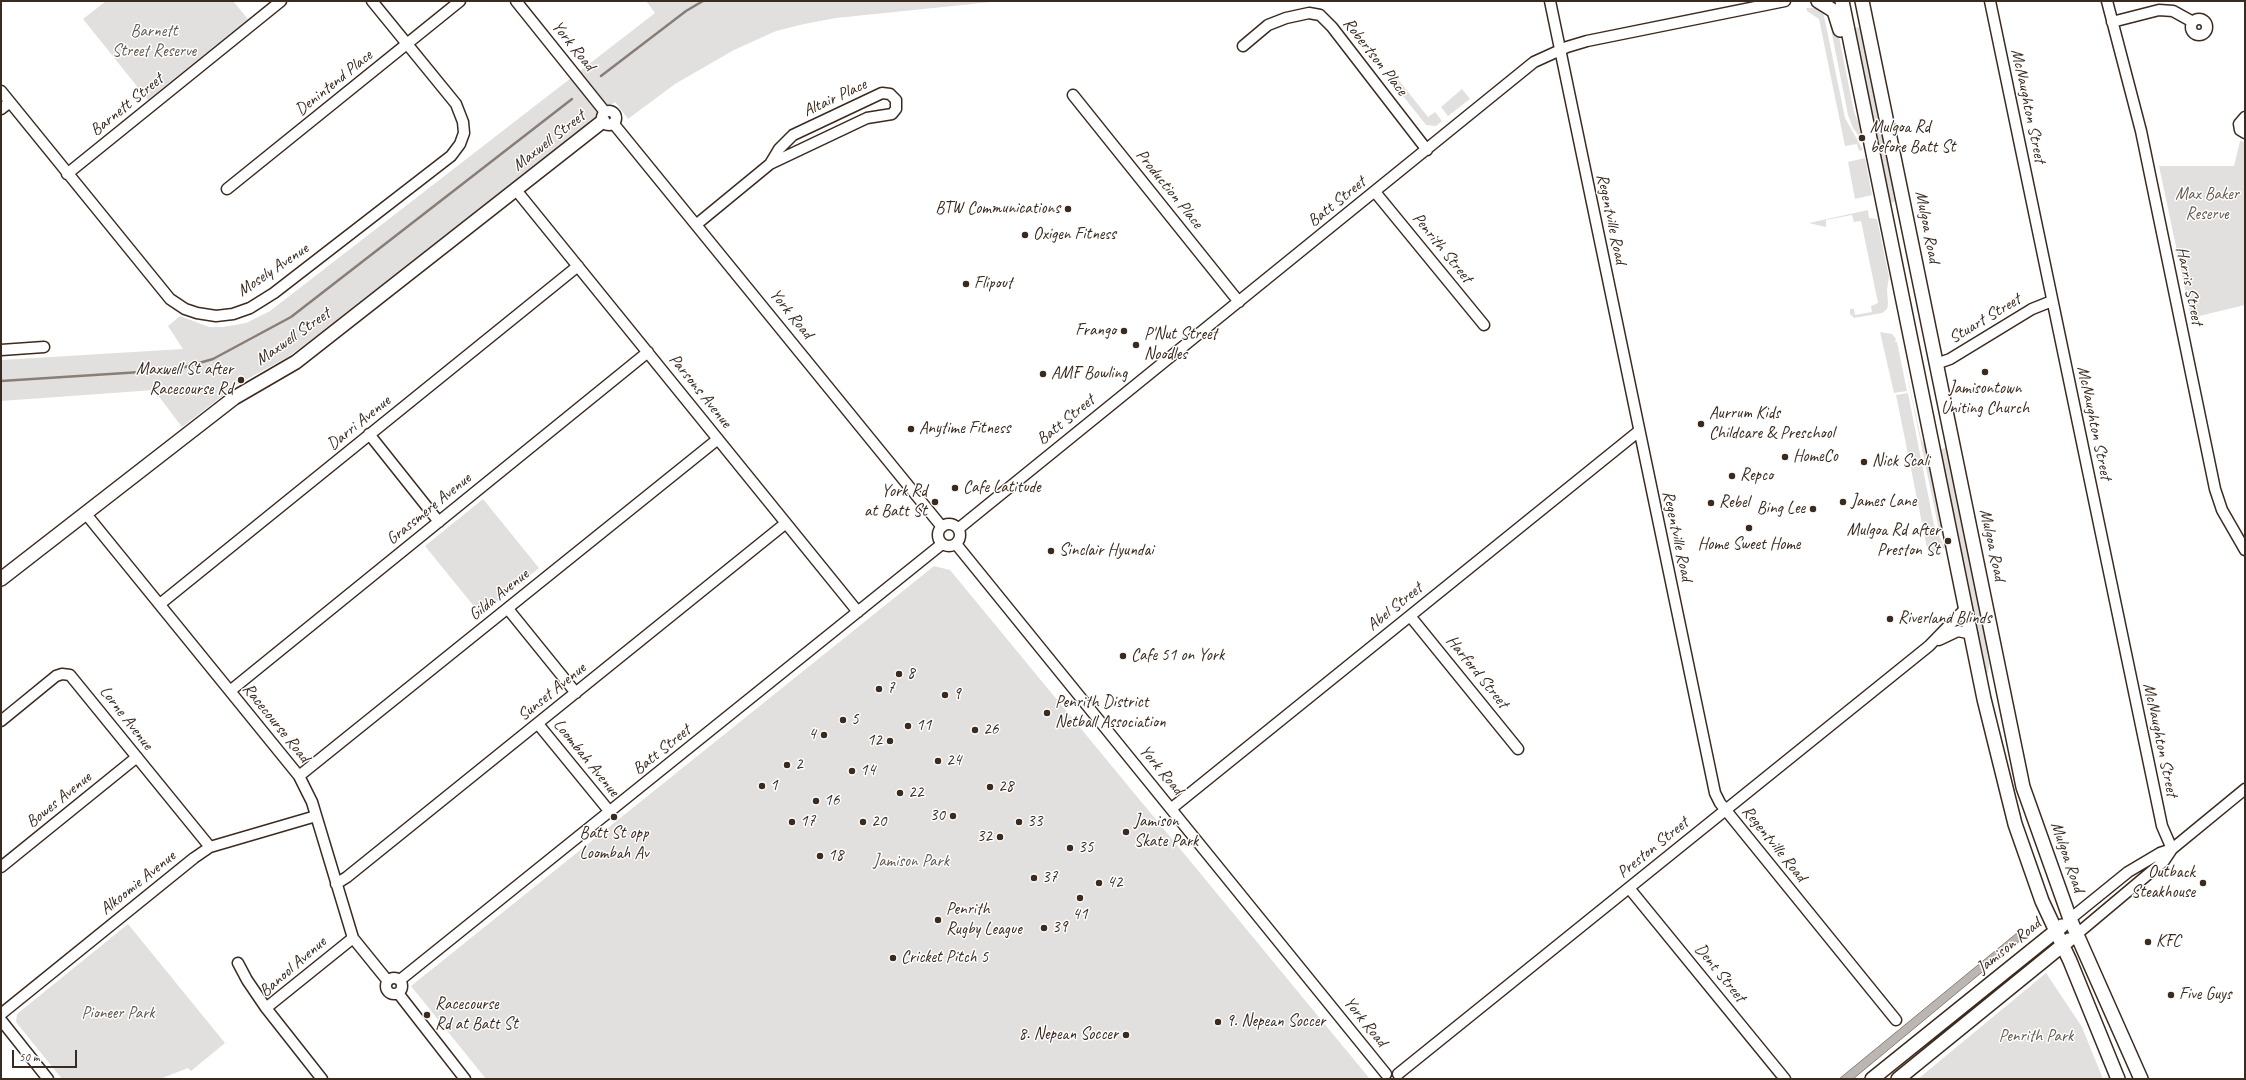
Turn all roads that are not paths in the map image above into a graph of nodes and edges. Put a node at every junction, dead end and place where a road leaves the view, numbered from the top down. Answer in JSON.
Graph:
{"nodes":[{"id":1,"x":281,"y":1,"type":"edge"},
{"id":2,"x":372,"y":1,"type":"edge"},
{"id":3,"x":460,"y":1,"type":"edge"},
{"id":4,"x":516,"y":1,"type":"edge"},
{"id":5,"x":1550,"y":1,"type":"edge"},
{"id":6,"x":1785,"y":1,"type":"edge"},
{"id":7,"x":1818,"y":1,"type":"edge"},
{"id":8,"x":1842,"y":1,"type":"edge"},
{"id":9,"x":1862,"y":1,"type":"edge"},
{"id":10,"x":1990,"y":1,"type":"edge"},
{"id":11,"x":2107,"y":1,"type":"edge"},
{"id":12,"x":2112,"y":22,"type":"junction"},
{"id":13,"x":2193,"y":22,"type":"dead end"},
{"id":14,"x":407,"y":44,"type":"junction"},
{"id":15,"x":1243,"y":46,"type":"dead end"},
{"id":16,"x":1559,"y":50,"type":"junction"},
{"id":17,"x":1,"y":91,"type":"edge"},
{"id":18,"x":1073,"y":95,"type":"dead end"},
{"id":19,"x":10,"y":102,"type":"junction"},
{"id":20,"x":1,"y":109,"type":"edge"},
{"id":21,"x":2245,"y":117,"type":"edge"},
{"id":22,"x":607,"y":119,"type":"junction"},
{"id":23,"x":1869,"y":128,"type":"junction"},
{"id":24,"x":2245,"y":133,"type":"edge"},
{"id":25,"x":1427,"y":150,"type":"junction"},
{"id":26,"x":770,"y":164,"type":"junction"},
{"id":27,"x":68,"y":174,"type":"junction"},
{"id":28,"x":227,"y":189,"type":"dead end"},
{"id":29,"x":516,"y":190,"type":"junction"},
{"id":30,"x":1375,"y":192,"type":"junction"},
{"id":31,"x":697,"y":224,"type":"junction"},
{"id":32,"x":578,"y":266,"type":"junction"},
{"id":33,"x":2052,"y":301,"type":"junction"},
{"id":34,"x":1239,"y":302,"type":"junction"},
{"id":35,"x":1484,"y":325,"type":"dead end"},
{"id":36,"x":44,"y":347,"type":"dead end"},
{"id":37,"x":1,"y":350,"type":"edge"},
{"id":38,"x":648,"y":352,"type":"junction"},
{"id":39,"x":1936,"y":364,"type":"junction"},
{"id":40,"x":1639,"y":431,"type":"junction"},
{"id":41,"x":369,"y":434,"type":"junction"},
{"id":42,"x":718,"y":438,"type":"junction"},
{"id":43,"x":86,"y":514,"type":"junction"},
{"id":44,"x":439,"y":522,"type":"junction"},
{"id":45,"x":786,"y":523,"type":"junction"},
{"id":46,"x":942,"y":527,"type":"junction"},
{"id":47,"x":958,"y":529,"type":"junction"},
{"id":48,"x":942,"y":544,"type":"junction"},
{"id":49,"x":956,"y":544,"type":"junction"},
{"id":50,"x":2245,"y":550,"type":"edge"},
{"id":51,"x":1,"y":579,"type":"edge"},
{"id":52,"x":160,"y":604,"type":"junction"},
{"id":53,"x":508,"y":608,"type":"junction"},
{"id":54,"x":1966,"y":608,"type":"junction"},
{"id":55,"x":858,"y":612,"type":"junction"},
{"id":56,"x":1410,"y":616,"type":"junction"},
{"id":57,"x":1972,"y":634,"type":"junction"},
{"id":58,"x":1929,"y":646,"type":"junction"},
{"id":59,"x":230,"y":691,"type":"junction"},
{"id":60,"x":576,"y":693,"type":"junction"},
{"id":61,"x":1,"y":721,"type":"edge"},
{"id":62,"x":538,"y":724,"type":"junction"},
{"id":63,"x":1518,"y":749,"type":"dead end"},
{"id":64,"x":137,"y":757,"type":"junction"},
{"id":65,"x":299,"y":776,"type":"junction"},
{"id":66,"x":2245,"y":789,"type":"edge"},
{"id":67,"x":1172,"y":808,"type":"junction"},
{"id":68,"x":1726,"y":810,"type":"junction"},
{"id":69,"x":610,"y":812,"type":"junction"},
{"id":70,"x":316,"y":816,"type":"junction"},
{"id":71,"x":210,"y":847,"type":"junction"},
{"id":72,"x":2172,"y":849,"type":"junction"},
{"id":73,"x":1,"y":867,"type":"edge"},
{"id":74,"x":336,"y":884,"type":"junction"},
{"id":75,"x":1629,"y":888,"type":"junction"},
{"id":76,"x":2070,"y":919,"type":"junction"},
{"id":77,"x":2056,"y":931,"type":"junction"},
{"id":78,"x":2077,"y":934,"type":"junction"},
{"id":79,"x":353,"y":938,"type":"junction"},
{"id":80,"x":2063,"y":946,"type":"junction"},
{"id":81,"x":238,"y":963,"type":"dead end"},
{"id":82,"x":387,"y":980,"type":"junction"},
{"id":83,"x":400,"y":980,"type":"junction"},
{"id":84,"x":398,"y":993,"type":"junction"},
{"id":85,"x":266,"y":1008,"type":"junction"},
{"id":86,"x":1,"y":1014,"type":"edge"},
{"id":87,"x":1,"y":1020,"type":"edge"},
{"id":88,"x":1896,"y":1020,"type":"dead end"},
{"id":89,"x":1384,"y":1076,"type":"edge"},
{"id":90,"x":1399,"y":1077,"type":"edge"},
{"id":91,"x":48,"y":1079,"type":"edge"},
{"id":92,"x":322,"y":1079,"type":"edge"},
{"id":93,"x":465,"y":1079,"type":"edge"},
{"id":94,"x":1785,"y":1079,"type":"edge"},
{"id":95,"x":1872,"y":1079,"type":"edge"},
{"id":96,"x":1898,"y":1079,"type":"edge"},
{"id":97,"x":2118,"y":1079,"type":"edge"},
{"id":98,"x":2140,"y":1079,"type":"edge"}],
"edges":[{"from":1,"to":27,"type":"street","name":"Barnett Street"},
{"from":2,"to":14,"type":"street","name":"Mosely Avenue"},
{"from":3,"to":14,"type":"street","name":"Denintend Place"},
{"from":4,"to":22,"type":"street","name":"York Road"},
{"from":5,"to":16,"type":"street","name":"Regentville Road"},
{"from":6,"to":16,"type":"street","name":"Batt Street"},
{"from":7,"to":23,"type":"main road"},
{"from":8,"to":23,"type":"main road"},
{"from":9,"to":39,"type":"main road","name":"Mulgoa Road"},
{"from":10,"to":33,"type":"street","name":"McNaughton Street"},
{"from":11,"to":12,"type":"street","name":"Harris Street"},
{"from":12,"to":13,"type":"street"},
{"from":12,"to":50,"type":"street","name":"Harris Street"},
{"from":14,"to":27,"type":"street","name":"Mosely Avenue"},
{"from":14,"to":28,"type":"street","name":"Denintend Place"},
{"from":15,"to":25,"type":"street","name":"Robertson Place"},
{"from":16,"to":25,"type":"street","name":"Batt Street"},
{"from":16,"to":40,"type":"street","name":"Regentville Road"},
{"from":17,"to":19,"type":"street","name":"Mosely Avenue"},
{"from":18,"to":34,"type":"street","name":"Production Place"},
{"from":19,"to":20,"type":"street"},
{"from":19,"to":27,"type":"street","name":"Mosely Avenue"},
{"from":21,"to":24,"type":"street"},
{"from":22,"to":29,"type":"main road","name":"Maxwell Street"},
{"from":22,"to":31,"type":"street","name":"York Road"},
{"from":23,"to":54,"type":"main road"},
{"from":25,"to":30,"type":"street","name":"Batt Street"},
{"from":26,"to":26,"type":"street","name":"Altair Place"},
{"from":26,"to":31,"type":"street","name":"Altair Place"},
{"from":29,"to":32,"type":"street","name":"Parsons Avenue"},
{"from":29,"to":43,"type":"main road","name":"Maxwell Street"},
{"from":30,"to":34,"type":"street","name":"Batt Street"},
{"from":30,"to":35,"type":"street","name":"Penrith Street"},
{"from":31,"to":46,"type":"street","name":"York Road"},
{"from":32,"to":38,"type":"street","name":"Parsons Avenue"},
{"from":32,"to":41,"type":"street","name":"Darri Avenue"},
{"from":33,"to":39,"type":"street","name":"Stuart Street"},
{"from":33,"to":72,"type":"street","name":"McNaughton Street"},
{"from":34,"to":47,"type":"street","name":"Batt Street"},
{"from":36,"to":37,"type":"street"},
{"from":38,"to":42,"type":"street","name":"Parsons Avenue"},
{"from":38,"to":44,"type":"street","name":"Grassmere Avenue"},
{"from":39,"to":76,"type":"main road","name":"Mulgoa Road"},
{"from":40,"to":56,"type":"street","name":"Abel Street"},
{"from":40,"to":68,"type":"street","name":"Regentville Road"},
{"from":41,"to":44,"type":"street"},
{"from":41,"to":52,"type":"street","name":"Darri Avenue"},
{"from":42,"to":45,"type":"street","name":"Parsons Avenue"},
{"from":42,"to":53,"type":"street","name":"Gilda Avenue"},
{"from":43,"to":51,"type":"main road","name":"Maxwell Street"},
{"from":43,"to":52,"type":"street","name":"Racecourse Road"},
{"from":44,"to":59,"type":"street","name":"Grassmere Avenue"},
{"from":45,"to":55,"type":"street","name":"Parsons Avenue"},
{"from":45,"to":60,"type":"street","name":"Sunset Avenue"},
{"from":46,"to":47,"type":"street"},
{"from":46,"to":48,"type":"street"},
{"from":47,"to":49,"type":"street"},
{"from":48,"to":49,"type":"street"},
{"from":48,"to":55,"type":"street","name":"Batt Street"},
{"from":49,"to":67,"type":"street","name":"York Road"},
{"from":52,"to":59,"type":"street","name":"Racecourse Road"},
{"from":53,"to":60,"type":"street"},
{"from":53,"to":65,"type":"street","name":"Gilda Avenue"},
{"from":54,"to":57,"type":"main road"},
{"from":54,"to":58,"type":"street","name":"Preston Street"},
{"from":55,"to":69,"type":"street","name":"Batt Street"},
{"from":56,"to":63,"type":"street","name":"Harford Street"},
{"from":56,"to":67,"type":"street","name":"Abel Street"},
{"from":57,"to":58,"type":"street","name":"Preston Street"},
{"from":57,"to":77,"type":"main road"},
{"from":58,"to":68,"type":"street","name":"Preston Street"},
{"from":59,"to":65,"type":"street","name":"Racecourse Road"},
{"from":60,"to":62,"type":"street","name":"Sunset Avenue"},
{"from":61,"to":64,"type":"street","name":"Lorne Avenue"},
{"from":62,"to":69,"type":"street","name":"Loombah Avenue"},
{"from":62,"to":74,"type":"street","name":"Sunset Avenue"},
{"from":64,"to":71,"type":"street","name":"Lorne Avenue"},
{"from":64,"to":73,"type":"street","name":"Bowes Avenue"},
{"from":65,"to":70,"type":"street","name":"Racecourse Road"},
{"from":66,"to":72,"type":"street","name":"Jamison Road"},
{"from":67,"to":89,"type":"street","name":"York Road"},
{"from":68,"to":75,"type":"street","name":"Preston Street"},
{"from":68,"to":88,"type":"street","name":"Regentville Road"},
{"from":69,"to":83,"type":"street","name":"Batt Street"},
{"from":70,"to":71,"type":"street","name":"Alkoomie Avenue"},
{"from":70,"to":74,"type":"street","name":"Racecourse Road"},
{"from":71,"to":86,"type":"street","name":"Alkoomie Avenue"},
{"from":72,"to":76,"type":"street","name":"Jamison Road"},
{"from":72,"to":78,"type":"street","name":"Jamison Road"},
{"from":74,"to":79,"type":"street","name":"Racecourse Road"},
{"from":75,"to":90,"type":"street","name":"Preston Street"},
{"from":75,"to":94,"type":"street","name":"Dent Street"},
{"from":76,"to":77,"type":"main road","name":"Jamison Road"},
{"from":76,"to":78,"type":"main road","name":"Mulgoa Road"},
{"from":77,"to":80,"type":"main road"},
{"from":77,"to":95,"type":"main road","name":"Jamison Road"},
{"from":78,"to":80,"type":"main road","name":"Jamison Road"},
{"from":78,"to":98,"type":"main road","name":"Mulgoa Road"},
{"from":79,"to":82,"type":"street","name":"Racecourse Road"},
{"from":79,"to":85,"type":"street","name":"Banool Avenue"},
{"from":80,"to":96,"type":"main road","name":"Jamison Road"},
{"from":80,"to":97,"type":"main road"},
{"from":81,"to":85,"type":"street"},
{"from":82,"to":83,"type":"street"},
{"from":82,"to":84,"type":"street"},
{"from":83,"to":84,"type":"street"},
{"from":84,"to":93,"type":"street"},
{"from":85,"to":92,"type":"street","name":"Banool Avenue"},
{"from":87,"to":91,"type":"street"},
{"from":89,"to":90,"type":"street","name":"York Road"}]}
